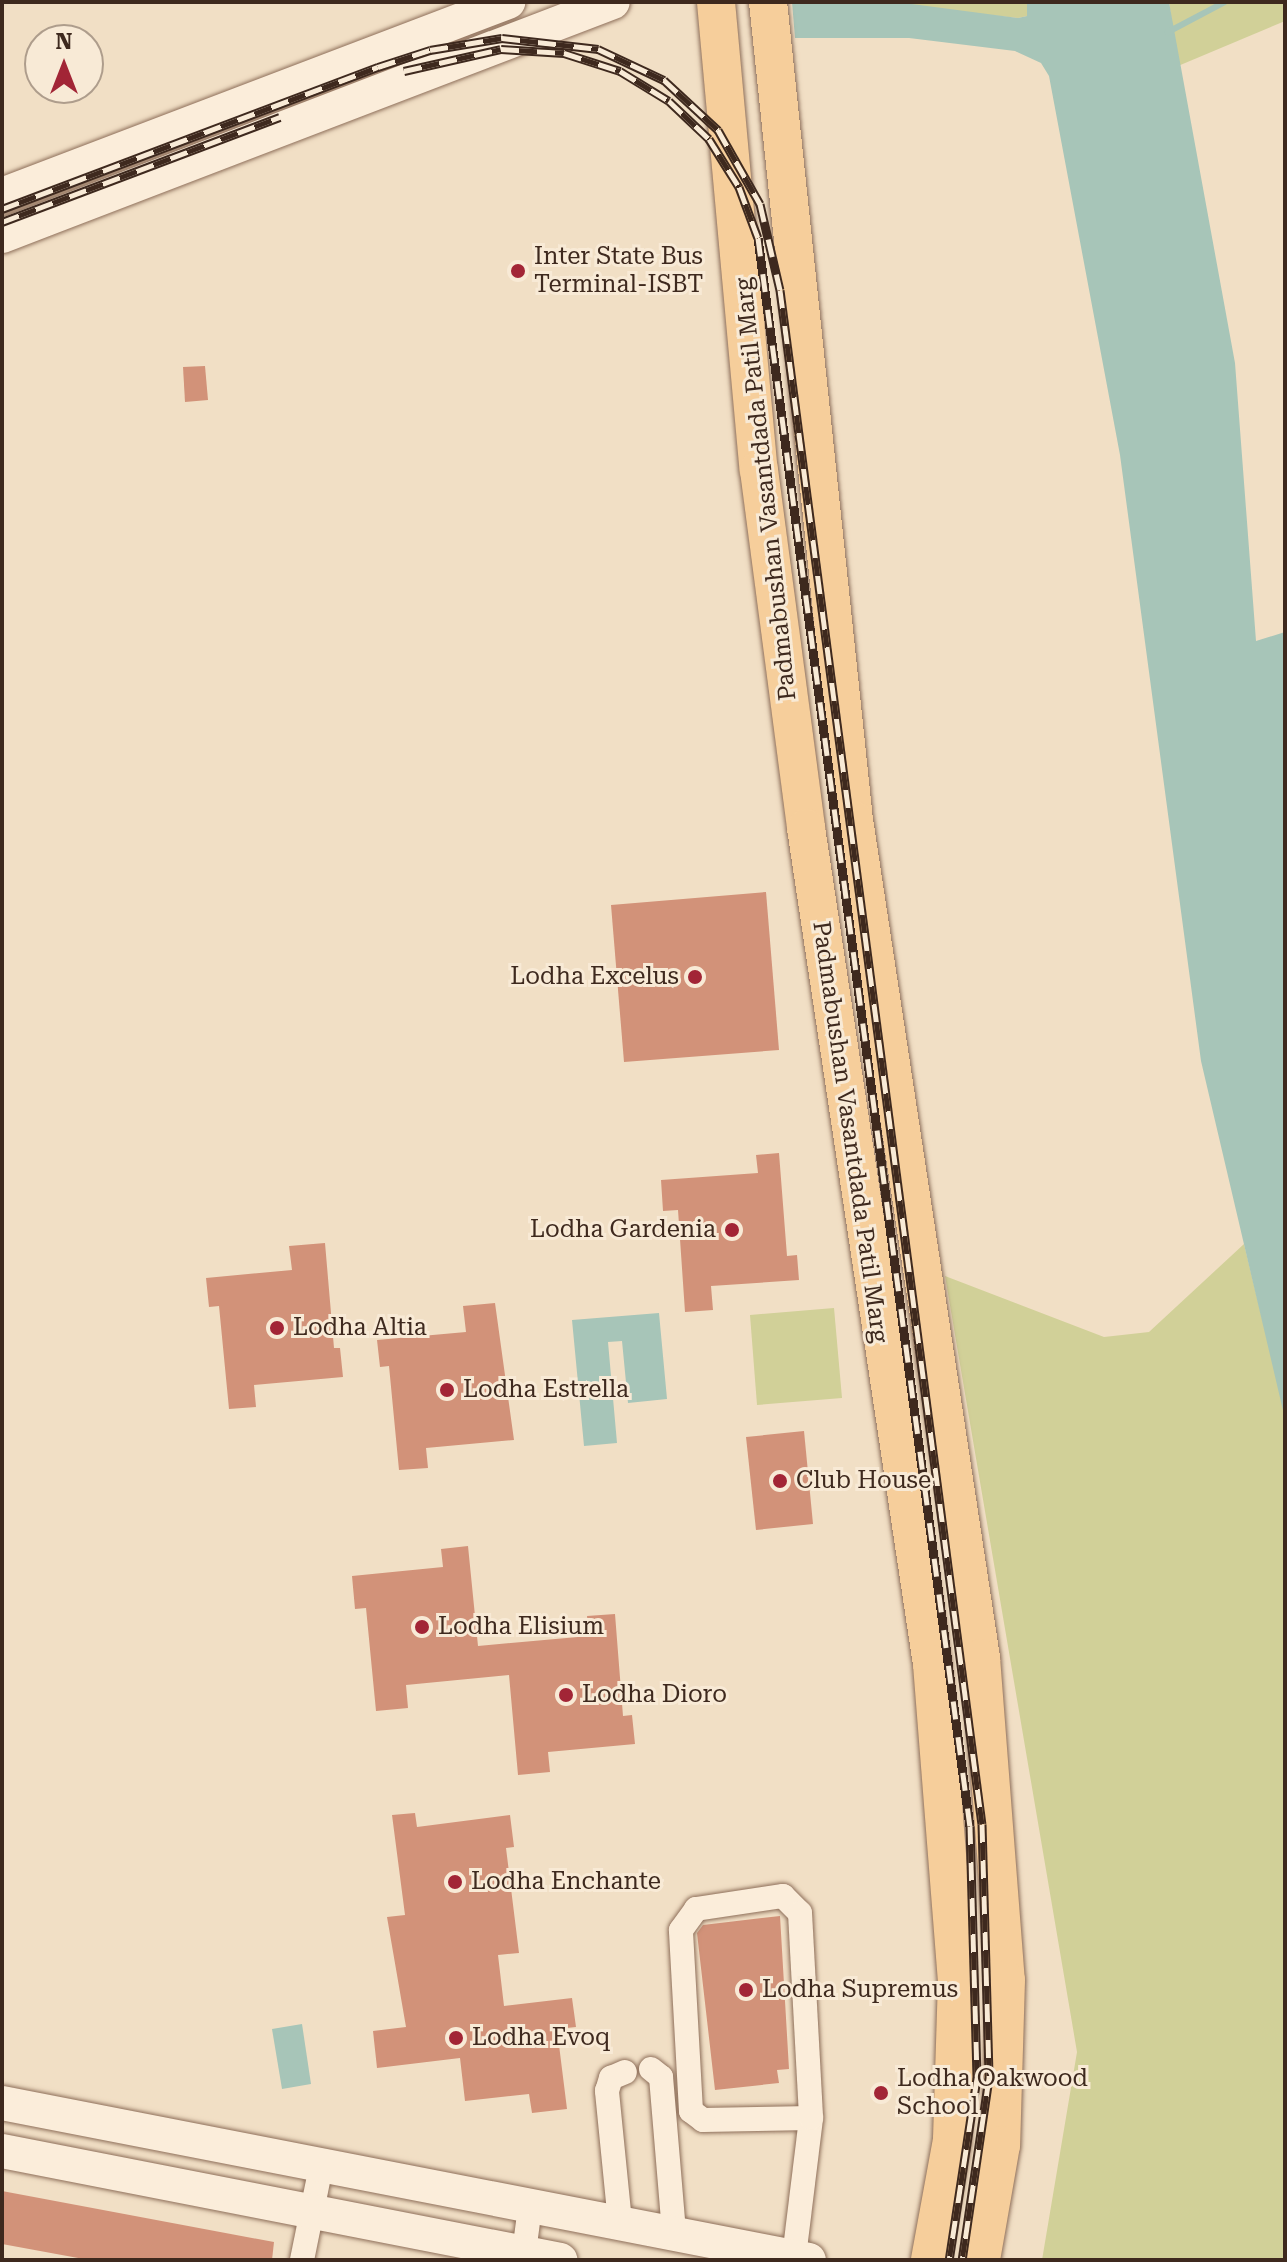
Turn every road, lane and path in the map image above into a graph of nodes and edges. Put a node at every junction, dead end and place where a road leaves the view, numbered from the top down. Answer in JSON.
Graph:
{"nodes":[{"id":1,"x":508,"y":2,"type":"edge"},
{"id":2,"x":613,"y":2,"type":"edge"},
{"id":3,"x":716,"y":2,"type":"edge"},
{"id":4,"x":768,"y":2,"type":"edge"},
{"id":5,"x":365,"y":57,"type":"junction"},
{"id":6,"x":380,"y":92,"type":"junction"},
{"id":7,"x":780,"y":113,"type":"junction"},
{"id":8,"x":727,"y":117,"type":"junction"},
{"id":9,"x":2,"y":195,"type":"edge"},
{"id":10,"x":2,"y":236,"type":"edge"},
{"id":11,"x":835,"y":640,"type":"junction"},
{"id":12,"x":782,"y":645,"type":"junction"},
{"id":13,"x":842,"y":698,"type":"junction"},
{"id":14,"x":789,"y":702,"type":"junction"},
{"id":15,"x":651,"y":2069,"type":"dead end"},
{"id":16,"x":625,"y":2072,"type":"dead end"},
{"id":17,"x":2,"y":2103,"type":"edge"},
{"id":18,"x":811,"y":2118,"type":"junction"},
{"id":19,"x":2,"y":2151,"type":"edge"},
{"id":20,"x":321,"y":2167,"type":"junction"},
{"id":21,"x":530,"y":2207,"type":"junction"},
{"id":22,"x":312,"y":2212,"type":"junction"},
{"id":23,"x":620,"y":2222,"type":"junction"},
{"id":24,"x":674,"y":2233,"type":"junction"},
{"id":25,"x":523,"y":2256,"type":"edge"},
{"id":26,"x":801,"y":2258,"type":"edge"},
{"id":27,"x":302,"y":2260,"type":"edge"},
{"id":28,"x":560,"y":2260,"type":"edge"},
{"id":29,"x":930,"y":2260,"type":"edge"},
{"id":30,"x":981,"y":2260,"type":"edge"}],
"edges":[{"from":1,"to":5,"type":"main road"},
{"from":2,"to":6,"type":"main road"},
{"from":3,"to":8,"type":"main road","name":"Padmabushan Vasantdada Patil Marg"},
{"from":4,"to":7,"type":"main road","name":"Padmabushan Vasantdada Patil Marg"},
{"from":5,"to":6,"type":"main road"},
{"from":5,"to":9,"type":"main road"},
{"from":6,"to":10,"type":"main road"},
{"from":7,"to":8,"type":"main road"},
{"from":7,"to":11,"type":"main road","name":"Padmabushan Vasantdada Patil Marg"},
{"from":8,"to":12,"type":"main road","name":"Padmabushan Vasantdada Patil Marg"},
{"from":11,"to":12,"type":"main road"},
{"from":11,"to":13,"type":"main road","name":"Padmabushan Vasantdada Patil Marg"},
{"from":12,"to":14,"type":"main road","name":"Padmabushan Vasantdada Patil Marg"},
{"from":13,"to":14,"type":"main road"},
{"from":13,"to":30,"type":"main road","name":"Padmabushan Vasantdada Patil Marg"},
{"from":14,"to":29,"type":"main road","name":"Padmabushan Vasantdada Patil Marg"},
{"from":15,"to":24,"type":"street"},
{"from":16,"to":23,"type":"street"},
{"from":17,"to":20,"type":"main road"},
{"from":18,"to":18,"type":"street"},
{"from":18,"to":26,"type":"street"},
{"from":19,"to":22,"type":"main road"},
{"from":20,"to":21,"type":"main road"},
{"from":20,"to":22,"type":"street"},
{"from":21,"to":23,"type":"main road"},
{"from":21,"to":25,"type":"street"},
{"from":22,"to":25,"type":"main road"},
{"from":22,"to":27,"type":"street"},
{"from":23,"to":24,"type":"main road"},
{"from":24,"to":26,"type":"main road"},
{"from":25,"to":28,"type":"main road"}]}
